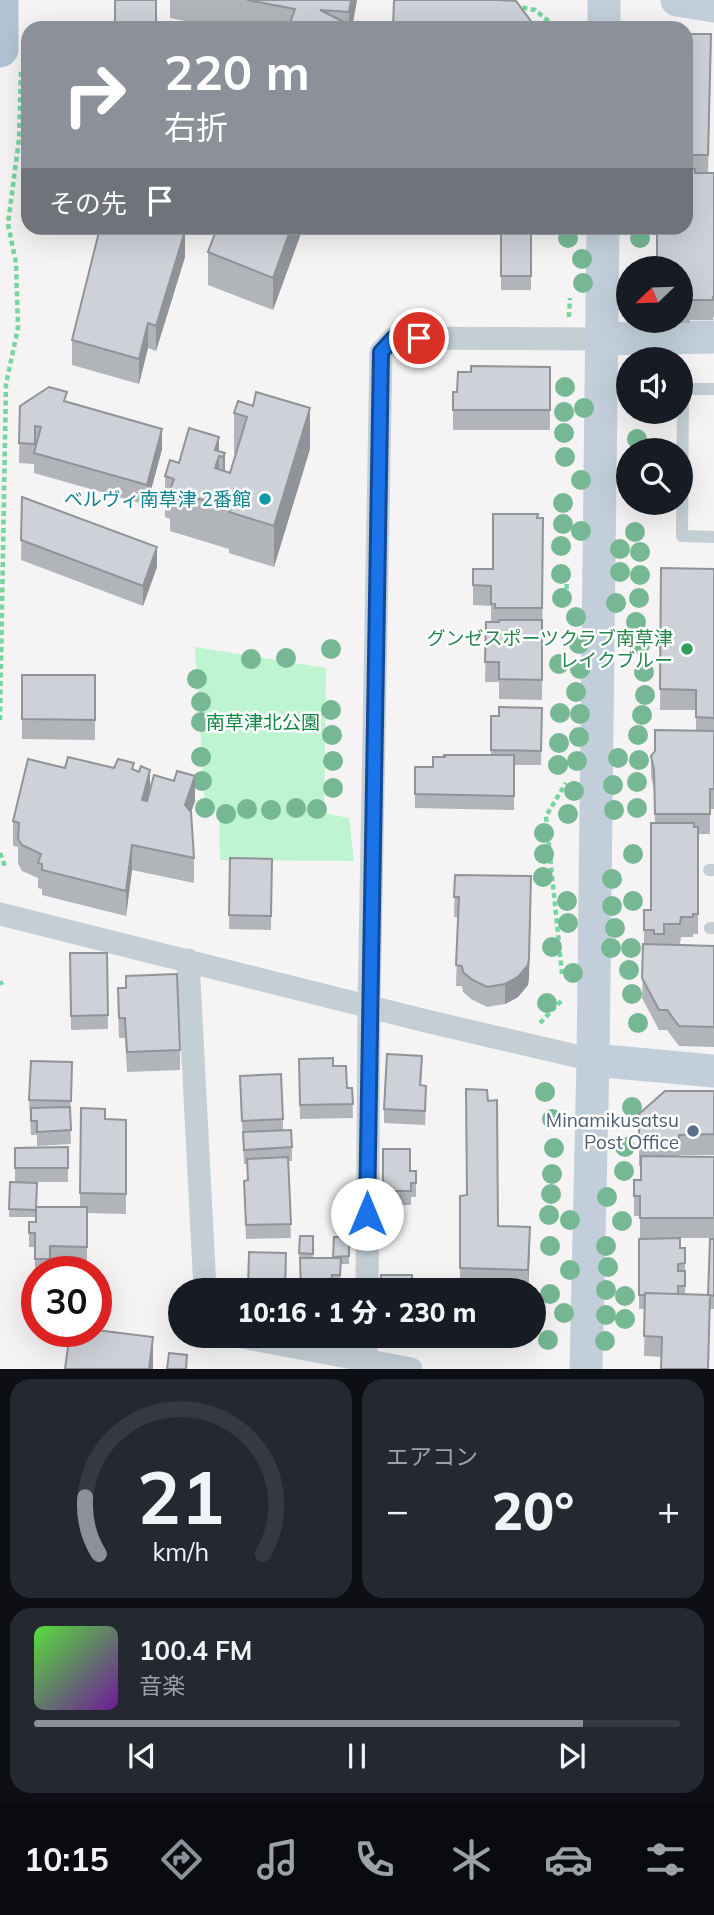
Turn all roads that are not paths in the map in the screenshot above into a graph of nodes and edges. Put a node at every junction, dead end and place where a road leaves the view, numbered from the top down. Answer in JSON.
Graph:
{"nodes":[{"id":1,"x":0,"y":0,"type":"edge"},
{"id":2,"x":604,"y":0,"type":"edge"},
{"id":3,"x":677,"y":0,"type":"edge"},
{"id":4,"x":714,"y":6,"type":"edge"},
{"id":5,"x":604,"y":21,"type":"edge"},
{"id":6,"x":10,"y":59,"type":"edge"},
{"id":7,"x":603,"y":235,"type":"edge"},
{"id":8,"x":714,"y":337,"type":"edge"},
{"id":9,"x":602,"y":339,"type":"junction"},
{"id":10,"x":714,"y":389,"type":"edge"},
{"id":11,"x":714,"y":537,"type":"edge"},
{"id":12,"x":0,"y":914,"type":"edge"},
{"id":13,"x":188,"y":960,"type":"junction"},
{"id":14,"x":369,"y":1007,"type":"junction"},
{"id":15,"x":593,"y":1060,"type":"junction"},
{"id":16,"x":714,"y":1071,"type":"edge"},
{"id":17,"x":204,"y":1278,"type":"edge"},
{"id":18,"x":367,"y":1278,"type":"edge"},
{"id":19,"x":302,"y":1348,"type":"edge"},
{"id":20,"x":366,"y":1348,"type":"edge"},
{"id":21,"x":366,"y":1360,"type":"junction"},
{"id":22,"x":411,"y":1369,"type":"edge"},
{"id":23,"x":586,"y":1369,"type":"edge"}],
"edges":[{"from":1,"to":6,"type":"main road"},
{"from":2,"to":5,"type":"street"},
{"from":3,"to":4,"type":"street"},
{"from":7,"to":9,"type":"street"},
{"from":8,"to":9,"type":"street"},
{"from":9,"to":14,"type":"street"},
{"from":9,"to":15,"type":"street"},
{"from":10,"to":11,"type":"lane"},
{"from":12,"to":13,"type":"street"},
{"from":13,"to":14,"type":"street"},
{"from":13,"to":17,"type":"street"},
{"from":14,"to":15,"type":"street"},
{"from":14,"to":18,"type":"street"},
{"from":15,"to":16,"type":"street"},
{"from":15,"to":23,"type":"street"},
{"from":19,"to":21,"type":"street"},
{"from":20,"to":21,"type":"street"},
{"from":21,"to":22,"type":"street"}]}
